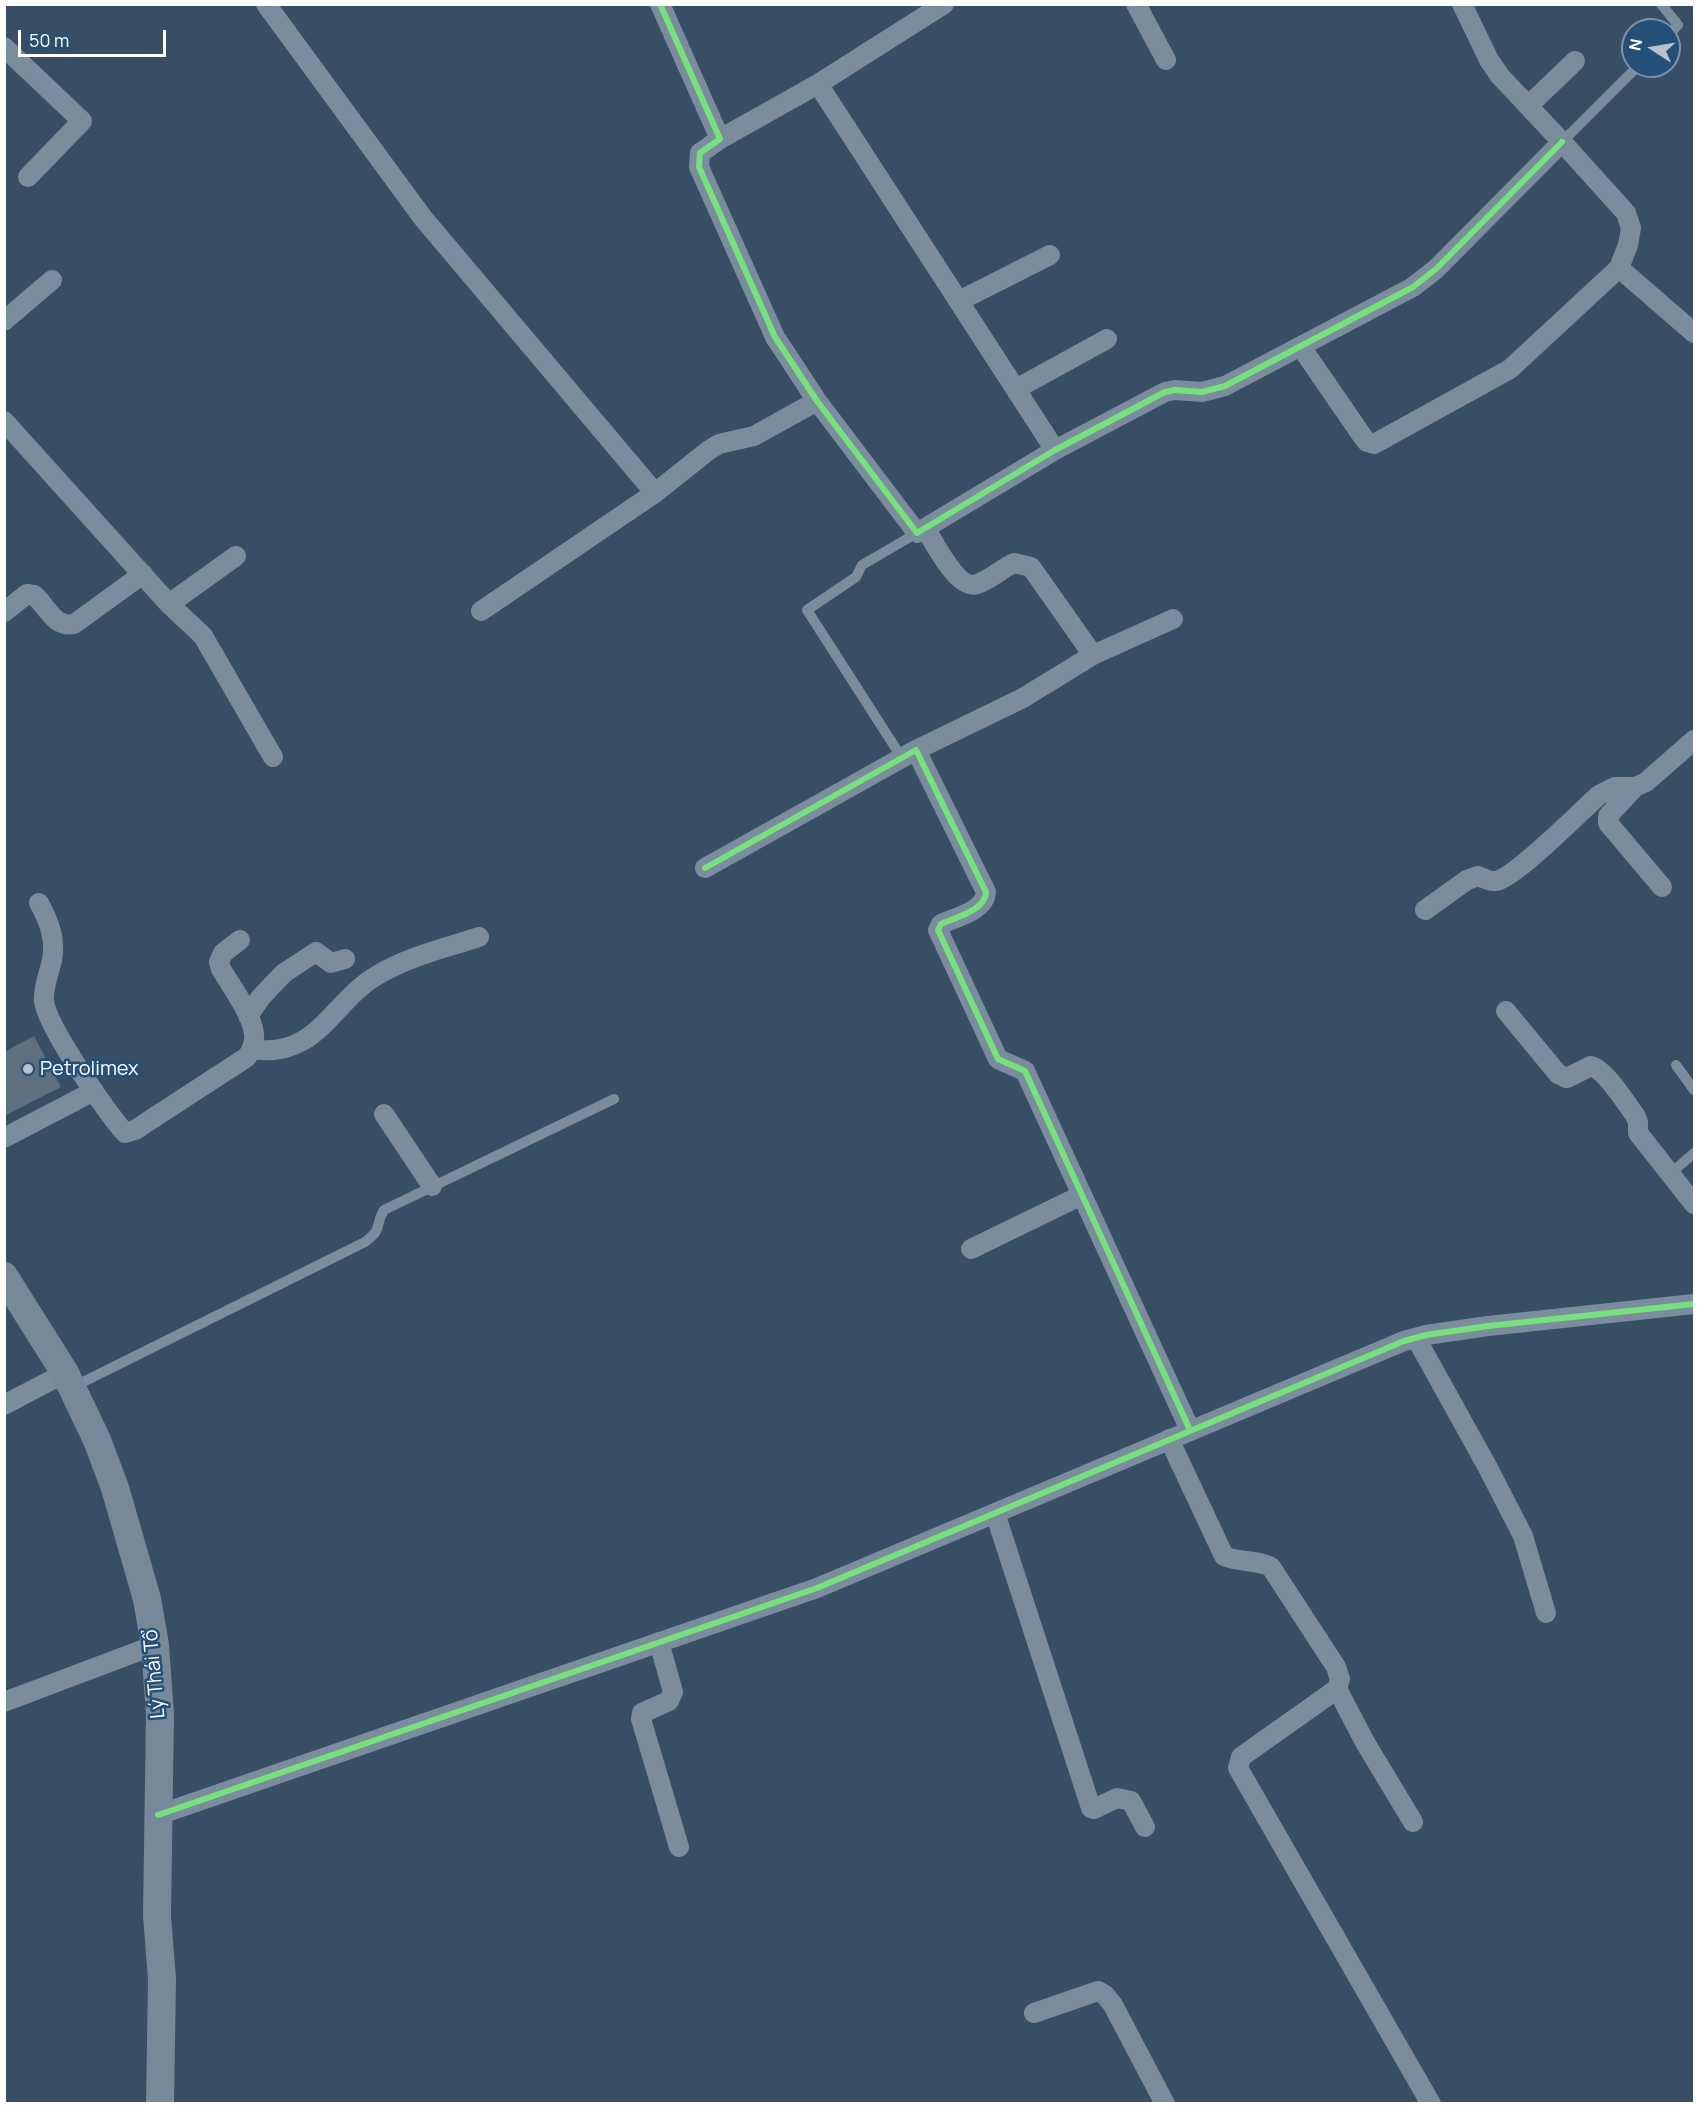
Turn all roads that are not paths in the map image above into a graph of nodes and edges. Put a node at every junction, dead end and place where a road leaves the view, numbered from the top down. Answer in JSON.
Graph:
{"nodes":[{"id":1,"x":266,"y":4,"type":"edge"},
{"id":2,"x":660,"y":4,"type":"edge"},
{"id":3,"x":944,"y":4,"type":"edge"},
{"id":4,"x":1136,"y":4,"type":"edge"},
{"id":5,"x":1462,"y":4,"type":"edge"},
{"id":6,"x":1661,"y":4,"type":"edge"},
{"id":7,"x":1672,"y":18,"type":"edge"},
{"id":8,"x":4,"y":47,"type":"edge"},
{"id":9,"x":1166,"y":60,"type":"dead end"},
{"id":10,"x":1575,"y":62,"type":"dead end"},
{"id":11,"x":1626,"y":78,"type":"edge"},
{"id":12,"x":818,"y":84,"type":"junction"},
{"id":13,"x":1528,"y":106,"type":"junction"},
{"id":14,"x":720,"y":139,"type":"junction"},
{"id":15,"x":1562,"y":142,"type":"junction"},
{"id":16,"x":28,"y":177,"type":"dead end"},
{"id":17,"x":1050,"y":255,"type":"dead end"},
{"id":18,"x":1619,"y":268,"type":"junction"},
{"id":19,"x":52,"y":280,"type":"dead end"},
{"id":20,"x":959,"y":302,"type":"junction"},
{"id":21,"x":4,"y":321,"type":"edge"},
{"id":22,"x":1695,"y":333,"type":"edge"},
{"id":23,"x":1107,"y":339,"type":"dead end"},
{"id":24,"x":1301,"y":347,"type":"junction"},
{"id":25,"x":1016,"y":389,"type":"junction"},
{"id":26,"x":817,"y":401,"type":"junction"},
{"id":27,"x":4,"y":421,"type":"edge"},
{"id":28,"x":1055,"y":450,"type":"junction"},
{"id":29,"x":655,"y":493,"type":"junction"},
{"id":30,"x":921,"y":531,"type":"junction"},
{"id":31,"x":236,"y":555,"type":"dead end"},
{"id":32,"x":142,"y":574,"type":"junction"},
{"id":33,"x":169,"y":604,"type":"junction"},
{"id":34,"x":481,"y":611,"type":"dead end"},
{"id":35,"x":4,"y":612,"type":"edge"},
{"id":36,"x":1173,"y":619,"type":"dead end"},
{"id":37,"x":1093,"y":655,"type":"junction"},
{"id":38,"x":1695,"y":740,"type":"edge"},
{"id":39,"x":909,"y":754,"type":"junction"},
{"id":40,"x":273,"y":757,"type":"dead end"},
{"id":41,"x":1635,"y":787,"type":"junction"},
{"id":42,"x":705,"y":868,"type":"dead end"},
{"id":43,"x":1662,"y":887,"type":"dead end"},
{"id":44,"x":39,"y":903,"type":"dead end"},
{"id":45,"x":1425,"y":910,"type":"dead end"},
{"id":46,"x":479,"y":937,"type":"dead end"},
{"id":47,"x":240,"y":940,"type":"dead end"},
{"id":48,"x":345,"y":959,"type":"dead end"},
{"id":49,"x":1506,"y":1011,"type":"dead end"},
{"id":50,"x":248,"y":1016,"type":"junction"},
{"id":51,"x":252,"y":1049,"type":"junction"},
{"id":52,"x":1676,"y":1065,"type":"dead end"},
{"id":53,"x":1695,"y":1090,"type":"edge"},
{"id":54,"x":94,"y":1091,"type":"junction"},
{"id":55,"x":614,"y":1099,"type":"dead end"},
{"id":56,"x":384,"y":1114,"type":"dead end"},
{"id":57,"x":4,"y":1138,"type":"edge"},
{"id":58,"x":1695,"y":1153,"type":"edge"},
{"id":59,"x":1670,"y":1174,"type":"junction"},
{"id":60,"x":432,"y":1186,"type":"junction"},
{"id":61,"x":1082,"y":1195,"type":"junction"},
{"id":62,"x":1695,"y":1204,"type":"edge"},
{"id":63,"x":971,"y":1248,"type":"dead end"},
{"id":64,"x":4,"y":1276,"type":"edge"},
{"id":65,"x":1695,"y":1304,"type":"edge"},
{"id":66,"x":1416,"y":1338,"type":"junction"},
{"id":67,"x":69,"y":1380,"type":"junction"},
{"id":68,"x":4,"y":1405,"type":"edge"},
{"id":69,"x":1190,"y":1430,"type":"junction"},
{"id":70,"x":1169,"y":1439,"type":"junction"},
{"id":71,"x":995,"y":1513,"type":"junction"},
{"id":72,"x":1546,"y":1613,"type":"dead end"},
{"id":73,"x":659,"y":1642,"type":"junction"},
{"id":74,"x":155,"y":1645,"type":"junction"},
{"id":75,"x":1337,"y":1689,"type":"junction"},
{"id":76,"x":4,"y":1701,"type":"edge"},
{"id":77,"x":158,"y":1815,"type":"junction"},
{"id":78,"x":1413,"y":1822,"type":"dead end"},
{"id":79,"x":1145,"y":1827,"type":"dead end"},
{"id":80,"x":678,"y":1847,"type":"dead end"},
{"id":81,"x":1034,"y":2013,"type":"dead end"},
{"id":82,"x":160,"y":2103,"type":"edge"},
{"id":83,"x":1165,"y":2103,"type":"edge"},
{"id":84,"x":1431,"y":2103,"type":"edge"}],
"edges":[{"from":1,"to":29,"type":"street"},
{"from":2,"to":14,"type":"street"},
{"from":3,"to":12,"type":"street"},
{"from":4,"to":9,"type":"street"},
{"from":5,"to":13,"type":"street"},
{"from":6,"to":7,"type":"lane"},
{"from":8,"to":16,"type":"street"},
{"from":10,"to":13,"type":"street"},
{"from":11,"to":15,"type":"lane"},
{"from":12,"to":14,"type":"street"},
{"from":12,"to":20,"type":"street"},
{"from":13,"to":15,"type":"street"},
{"from":14,"to":26,"type":"street"},
{"from":15,"to":18,"type":"street"},
{"from":15,"to":24,"type":"street"},
{"from":17,"to":20,"type":"street"},
{"from":18,"to":22,"type":"street"},
{"from":18,"to":24,"type":"street"},
{"from":19,"to":21,"type":"street"},
{"from":20,"to":25,"type":"street"},
{"from":23,"to":25,"type":"street"},
{"from":24,"to":28,"type":"street"},
{"from":25,"to":28,"type":"street"},
{"from":26,"to":29,"type":"street"},
{"from":26,"to":30,"type":"street"},
{"from":27,"to":32,"type":"street"},
{"from":28,"to":30,"type":"street"},
{"from":29,"to":34,"type":"street"},
{"from":30,"to":37,"type":"street"},
{"from":30,"to":39,"type":"lane"},
{"from":31,"to":33,"type":"street"},
{"from":32,"to":33,"type":"street"},
{"from":32,"to":35,"type":"street"},
{"from":33,"to":40,"type":"street"},
{"from":36,"to":37,"type":"street"},
{"from":37,"to":39,"type":"street"},
{"from":38,"to":41,"type":"street"},
{"from":39,"to":42,"type":"street"},
{"from":39,"to":61,"type":"street"},
{"from":41,"to":43,"type":"street"},
{"from":41,"to":45,"type":"street"},
{"from":44,"to":54,"type":"street"},
{"from":46,"to":51,"type":"street"},
{"from":47,"to":50,"type":"street"},
{"from":48,"to":50,"type":"street"},
{"from":49,"to":59,"type":"street"},
{"from":50,"to":51,"type":"street"},
{"from":51,"to":54,"type":"street"},
{"from":52,"to":53,"type":"lane"},
{"from":54,"to":57,"type":"street"},
{"from":55,"to":60,"type":"lane"},
{"from":56,"to":60,"type":"street"},
{"from":58,"to":59,"type":"lane"},
{"from":59,"to":62,"type":"street"},
{"from":60,"to":67,"type":"lane"},
{"from":61,"to":63,"type":"street"},
{"from":61,"to":69,"type":"street"},
{"from":64,"to":67,"type":"main road","name":"Lý Thái Tổ"},
{"from":65,"to":66,"type":"street"},
{"from":66,"to":69,"type":"street"},
{"from":66,"to":72,"type":"street"},
{"from":67,"to":68,"type":"street"},
{"from":67,"to":74,"type":"main road","name":"Lý Thái Tổ"},
{"from":69,"to":70,"type":"street"},
{"from":70,"to":71,"type":"street"},
{"from":70,"to":75,"type":"street"},
{"from":71,"to":73,"type":"street"},
{"from":71,"to":79,"type":"street"},
{"from":73,"to":77,"type":"street"},
{"from":73,"to":80,"type":"street"},
{"from":74,"to":76,"type":"street"},
{"from":74,"to":77,"type":"main road","name":"Lý Thái Tổ"},
{"from":75,"to":78,"type":"street"},
{"from":75,"to":84,"type":"street"},
{"from":77,"to":82,"type":"main road","name":"Lý Thái Tổ"},
{"from":81,"to":83,"type":"street"}]}
